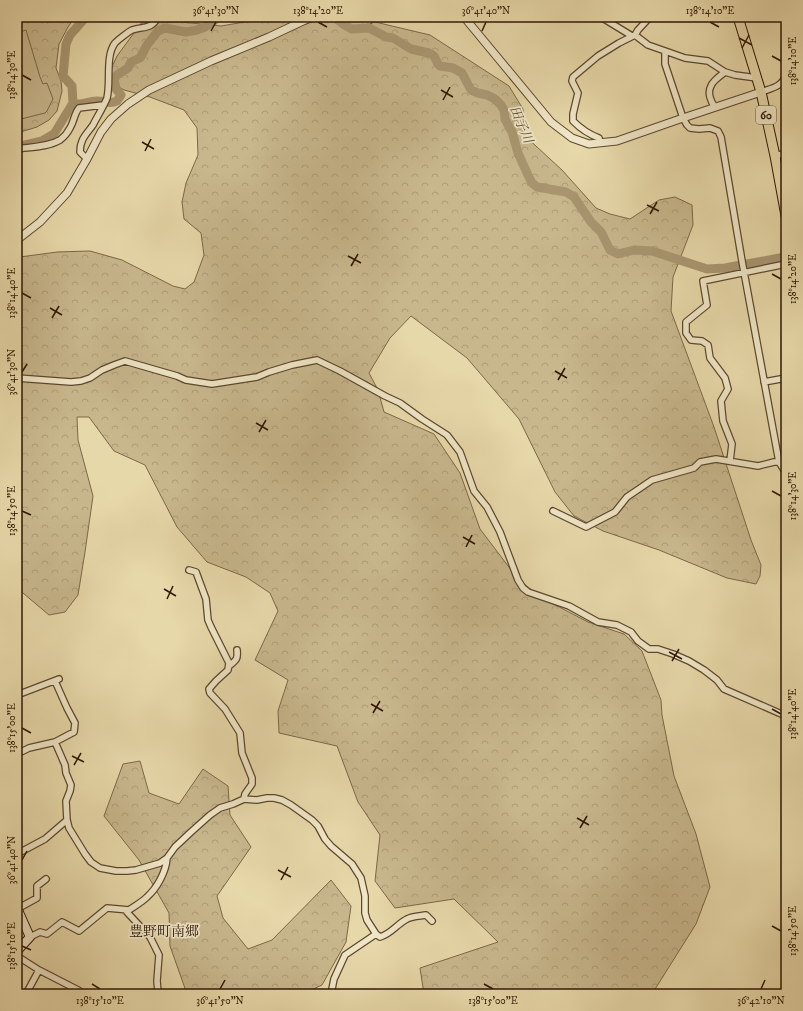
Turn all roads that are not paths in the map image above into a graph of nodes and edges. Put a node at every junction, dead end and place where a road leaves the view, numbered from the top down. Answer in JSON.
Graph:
{"nodes":[{"id":1,"x":158,"y":17,"type":"edge"},
{"id":2,"x":313,"y":17,"type":"edge"},
{"id":3,"x":464,"y":17,"type":"edge"},
{"id":4,"x":601,"y":17,"type":"edge"},
{"id":5,"x":650,"y":17,"type":"edge"},
{"id":6,"x":738,"y":17,"type":"edge"},
{"id":7,"x":633,"y":35,"type":"junction"},
{"id":8,"x":665,"y":51,"type":"junction"},
{"id":9,"x":725,"y":72,"type":"junction"},
{"id":10,"x":786,"y":75,"type":"edge"},
{"id":11,"x":757,"y":78,"type":"junction"},
{"id":12,"x":761,"y":92,"type":"junction"},
{"id":13,"x":105,"y":102,"type":"junction"},
{"id":14,"x":715,"y":107,"type":"junction"},
{"id":15,"x":683,"y":118,"type":"junction"},
{"id":16,"x":600,"y":143,"type":"junction"},
{"id":17,"x":17,"y":149,"type":"edge"},
{"id":18,"x":786,"y":153,"type":"edge"},
{"id":19,"x":775,"y":156,"type":"junction"},
{"id":20,"x":87,"y":159,"type":"junction"},
{"id":21,"x":786,"y":216,"type":"edge"},
{"id":22,"x":17,"y":240,"type":"edge"},
{"id":23,"x":786,"y":264,"type":"edge"},
{"id":24,"x":744,"y":271,"type":"junction"},
{"id":25,"x":17,"y":378,"type":"edge"},
{"id":26,"x":786,"y":378,"type":"edge"},
{"id":27,"x":764,"y":382,"type":"junction"},
{"id":28,"x":730,"y":462,"type":"junction"},
{"id":29,"x":779,"y":462,"type":"junction"},
{"id":30,"x":786,"y":473,"type":"edge"},
{"id":31,"x":553,"y":511,"type":"dead end"},
{"id":32,"x":188,"y":570,"type":"dead end"},
{"id":33,"x":237,"y":650,"type":"dead end"},
{"id":34,"x":228,"y":666,"type":"junction"},
{"id":35,"x":17,"y":694,"type":"edge"},
{"id":36,"x":786,"y":716,"type":"edge"},
{"id":37,"x":55,"y":742,"type":"junction"},
{"id":38,"x":17,"y":754,"type":"edge"},
{"id":39,"x":244,"y":799,"type":"junction"},
{"id":40,"x":67,"y":820,"type":"junction"},
{"id":41,"x":17,"y":854,"type":"edge"},
{"id":42,"x":167,"y":858,"type":"junction"},
{"id":43,"x":46,"y":879,"type":"dead end"},
{"id":44,"x":17,"y":909,"type":"edge"},
{"id":45,"x":126,"y":910,"type":"junction"},
{"id":46,"x":432,"y":921,"type":"dead end"},
{"id":47,"x":376,"y":934,"type":"junction"},
{"id":48,"x":30,"y":937,"type":"junction"},
{"id":49,"x":17,"y":951,"type":"edge"},
{"id":50,"x":17,"y":956,"type":"edge"},
{"id":51,"x":38,"y":970,"type":"junction"},
{"id":52,"x":26,"y":994,"type":"edge"},
{"id":53,"x":84,"y":994,"type":"edge"},
{"id":54,"x":160,"y":994,"type":"edge"},
{"id":55,"x":331,"y":994,"type":"edge"}],
"edges":[{"from":1,"to":13,"type":"street"},
{"from":2,"to":20,"type":"street"},
{"from":3,"to":16,"type":"street"},
{"from":4,"to":7,"type":"street"},
{"from":5,"to":7,"type":"street"},
{"from":6,"to":11,"type":"main road","number":"60"},
{"from":7,"to":8,"type":"street"},
{"from":7,"to":16,"type":"street"},
{"from":8,"to":9,"type":"street"},
{"from":8,"to":15,"type":"street"},
{"from":9,"to":11,"type":"street"},
{"from":9,"to":14,"type":"street"},
{"from":10,"to":12,"type":"street"},
{"from":11,"to":12,"type":"main road","number":"60"},
{"from":12,"to":14,"type":"street"},
{"from":12,"to":19,"type":"main road","number":"60"},
{"from":13,"to":17,"type":"street"},
{"from":13,"to":20,"type":"street"},
{"from":14,"to":15,"type":"street"},
{"from":15,"to":16,"type":"street"},
{"from":15,"to":24,"type":"street"},
{"from":18,"to":19,"type":"street"},
{"from":19,"to":21,"type":"main road","number":"60"},
{"from":20,"to":22,"type":"street"},
{"from":23,"to":24,"type":"street"},
{"from":24,"to":27,"type":"street"},
{"from":24,"to":28,"type":"street"},
{"from":25,"to":36,"type":"street"},
{"from":26,"to":27,"type":"street"},
{"from":27,"to":29,"type":"street"},
{"from":28,"to":29,"type":"street"},
{"from":28,"to":31,"type":"street"},
{"from":29,"to":30,"type":"street"},
{"from":32,"to":34,"type":"street"},
{"from":33,"to":34,"type":"street"},
{"from":34,"to":39,"type":"street"},
{"from":35,"to":37,"type":"street"},
{"from":37,"to":38,"type":"street"},
{"from":37,"to":40,"type":"street"},
{"from":39,"to":42,"type":"street"},
{"from":39,"to":47,"type":"street"},
{"from":40,"to":41,"type":"street"},
{"from":40,"to":42,"type":"street"},
{"from":42,"to":45,"type":"street"},
{"from":43,"to":44,"type":"street"},
{"from":44,"to":48,"type":"main road"},
{"from":45,"to":48,"type":"street"},
{"from":45,"to":54,"type":"street"},
{"from":46,"to":47,"type":"street"},
{"from":47,"to":55,"type":"street"},
{"from":48,"to":49,"type":"main road"},
{"from":50,"to":51,"type":"street"},
{"from":51,"to":52,"type":"street"},
{"from":51,"to":53,"type":"street"}]}
